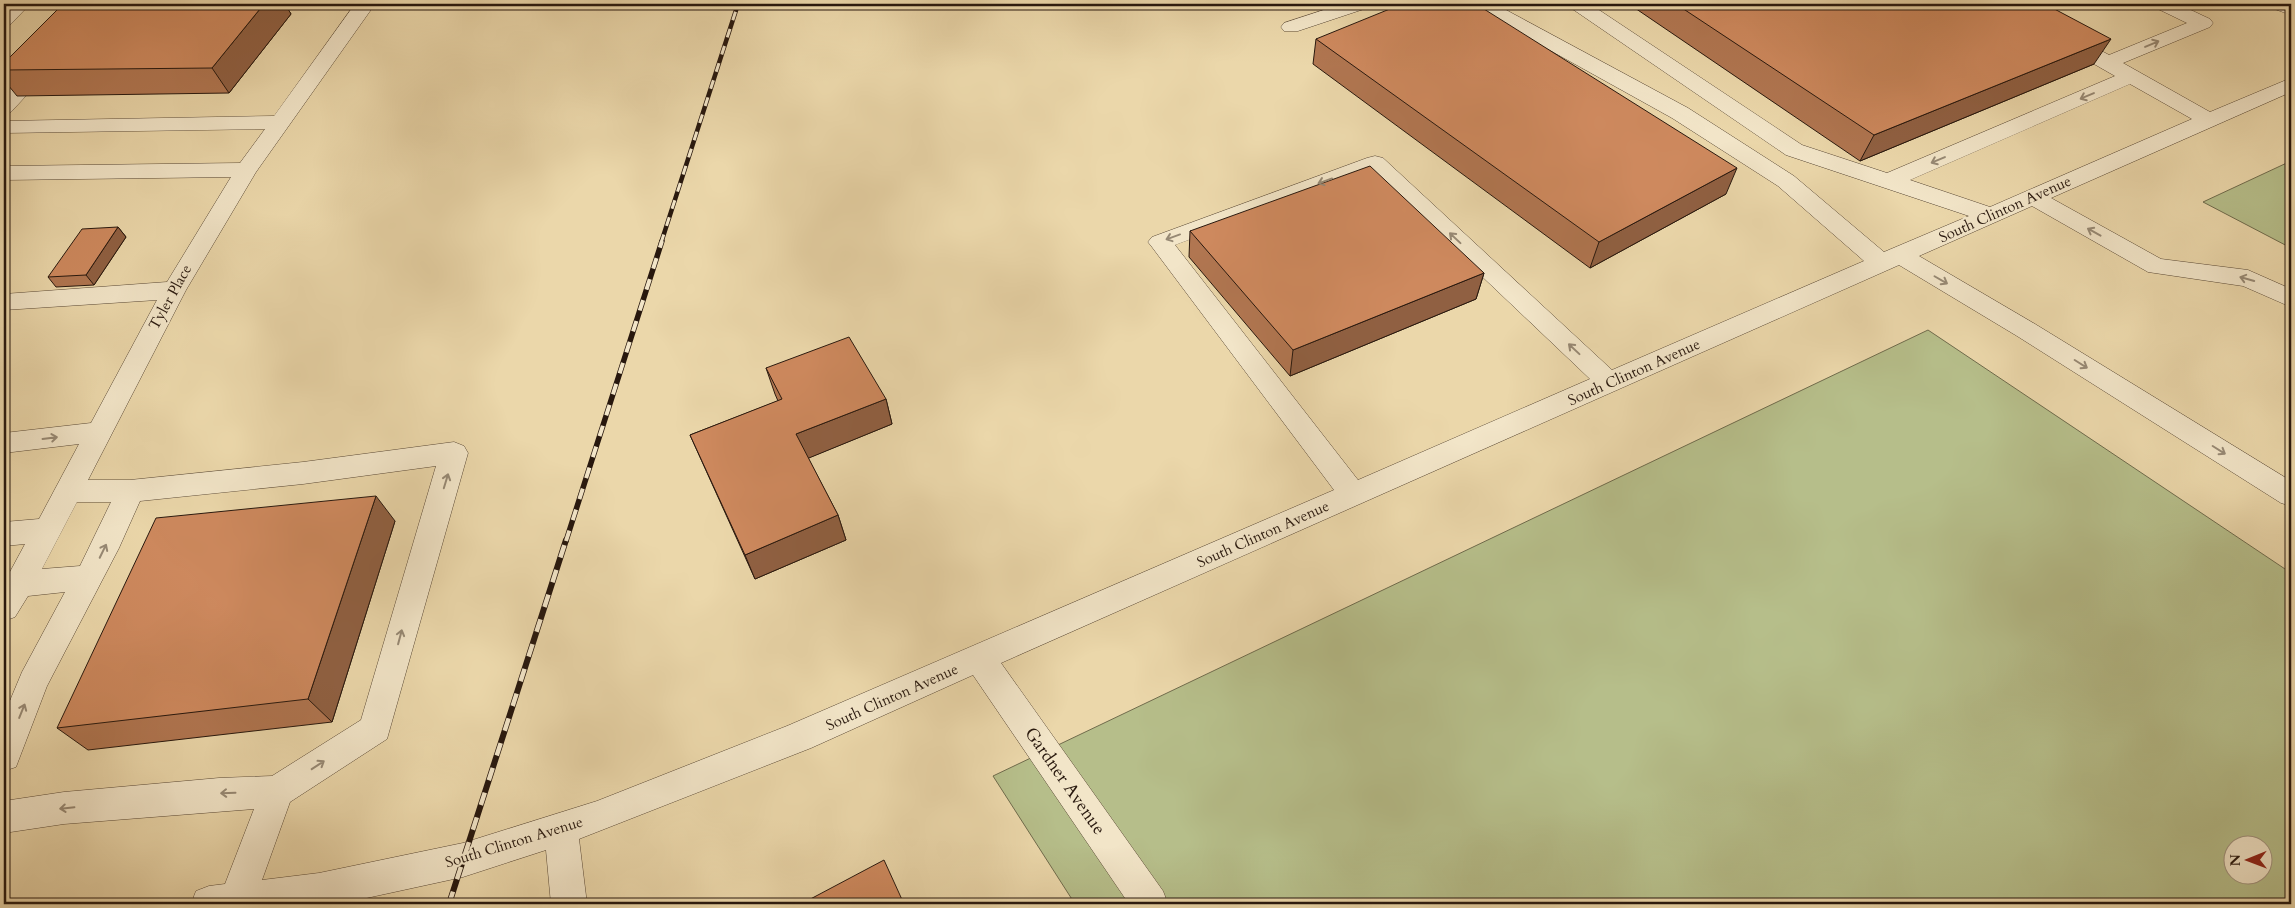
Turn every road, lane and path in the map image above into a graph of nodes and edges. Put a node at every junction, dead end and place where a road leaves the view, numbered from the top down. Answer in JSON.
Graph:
{"nodes":[{"id":1,"x":20,"y":4,"type":"edge"},
{"id":2,"x":365,"y":4,"type":"edge"},
{"id":3,"x":1360,"y":4,"type":"edge"},
{"id":4,"x":1481,"y":4,"type":"edge"},
{"id":5,"x":1578,"y":4,"type":"edge"},
{"id":6,"x":2003,"y":4,"type":"edge"},
{"id":7,"x":2163,"y":4,"type":"edge"},
{"id":8,"x":2279,"y":4,"type":"edge"},
{"id":9,"x":2046,"y":7,"type":"edge"},
{"id":10,"x":2291,"y":9,"type":"edge"},
{"id":11,"x":2024,"y":16,"type":"junction"},
{"id":12,"x":4,"y":20,"type":"edge"},
{"id":13,"x":1291,"y":27,"type":"dead end"},
{"id":14,"x":58,"y":50,"type":"edge"},
{"id":15,"x":2108,"y":63,"type":"junction"},
{"id":16,"x":2132,"y":76,"type":"junction"},
{"id":17,"x":2291,"y":84,"type":"edge"},
{"id":18,"x":4,"y":108,"type":"edge"},
{"id":19,"x":2209,"y":120,"type":"junction"},
{"id":20,"x":280,"y":122,"type":"junction"},
{"id":21,"x":4,"y":127,"type":"edge"},
{"id":22,"x":246,"y":170,"type":"junction"},
{"id":23,"x":4,"y":173,"type":"edge"},
{"id":24,"x":1889,"y":181,"type":"junction"},
{"id":25,"x":2032,"y":197,"type":"junction"},
{"id":26,"x":1991,"y":215,"type":"junction"},
{"id":27,"x":1890,"y":259,"type":"junction"},
{"id":28,"x":174,"y":290,"type":"junction"},
{"id":29,"x":2291,"y":299,"type":"edge"},
{"id":30,"x":4,"y":302,"type":"edge"},
{"id":31,"x":1609,"y":382,"type":"junction"},
{"id":32,"x":97,"y":432,"type":"junction"},
{"id":33,"x":4,"y":443,"type":"edge"},
{"id":34,"x":68,"y":490,"type":"junction"},
{"id":35,"x":130,"y":492,"type":"junction"},
{"id":36,"x":1353,"y":494,"type":"junction"},
{"id":37,"x":2291,"y":495,"type":"edge"},
{"id":38,"x":47,"y":530,"type":"junction"},
{"id":39,"x":4,"y":534,"type":"edge"},
{"id":40,"x":89,"y":577,"type":"junction"},
{"id":41,"x":11,"y":596,"type":"edge"},
{"id":42,"x":979,"y":658,"type":"junction"},
{"id":43,"x":4,"y":756,"type":"edge"},
{"id":44,"x":277,"y":792,"type":"junction"},
{"id":45,"x":4,"y":818,"type":"edge"},
{"id":46,"x":561,"y":828,"type":"junction"},
{"id":47,"x":222,"y":902,"type":"edge"},
{"id":48,"x":569,"y":904,"type":"edge"},
{"id":49,"x":1150,"y":904,"type":"edge"}],
"edges":[{"from":1,"to":12,"type":"street"},
{"from":2,"to":20,"type":"street","name":"Tyler Place"},
{"from":3,"to":13,"type":"street"},
{"from":4,"to":27,"type":"street"},
{"from":5,"to":24,"type":"street"},
{"from":6,"to":11,"type":"street"},
{"from":15,"to":7,"type":"street","one_way":true},
{"from":8,"to":10,"type":"street"},
{"from":9,"to":11,"type":"street"},
{"from":11,"to":15,"type":"street"},
{"from":14,"to":18,"type":"street"},
{"from":15,"to":16,"type":"street"},
{"from":16,"to":19,"type":"street"},
{"from":16,"to":24,"type":"street","one_way":true},
{"from":17,"to":19,"type":"street","name":"South Clinton Avenue"},
{"from":19,"to":25,"type":"street","name":"South Clinton Avenue"},
{"from":20,"to":21,"type":"street"},
{"from":20,"to":22,"type":"street","name":"Tyler Place"},
{"from":22,"to":23,"type":"street"},
{"from":22,"to":28,"type":"street","name":"Tyler Place"},
{"from":24,"to":26,"type":"street"},
{"from":25,"to":26,"type":"street","name":"South Clinton Avenue"},
{"from":29,"to":25,"type":"street","one_way":true},
{"from":26,"to":27,"type":"street","name":"South Clinton Avenue"},
{"from":27,"to":31,"type":"street","name":"South Clinton Avenue"},
{"from":27,"to":37,"type":"street","one_way":true},
{"from":28,"to":30,"type":"street"},
{"from":28,"to":32,"type":"street","name":"Tyler Place"},
{"from":31,"to":36,"type":"street","name":"South Clinton Avenue"},
{"from":31,"to":36,"type":"street","one_way":true},
{"from":33,"to":32,"type":"street","one_way":true},
{"from":32,"to":34,"type":"street","name":"Tyler Place"},
{"from":34,"to":35,"type":"street"},
{"from":34,"to":38,"type":"street","name":"Tyler Place"},
{"from":40,"to":35,"type":"street","one_way":true},
{"from":44,"to":35,"type":"street","one_way":true},
{"from":36,"to":42,"type":"street","name":"South Clinton Avenue"},
{"from":38,"to":39,"type":"street"},
{"from":38,"to":41,"type":"street","name":"Tyler Place"},
{"from":40,"to":41,"type":"street"},
{"from":43,"to":40,"type":"street","one_way":true},
{"from":42,"to":46,"type":"street","name":"South Clinton Avenue"},
{"from":42,"to":49,"type":"street","name":"Gardner Avenue"},
{"from":44,"to":45,"type":"street","one_way":true},
{"from":44,"to":47,"type":"street"},
{"from":46,"to":47,"type":"street","name":"South Clinton Avenue"},
{"from":46,"to":48,"type":"street"}]}
